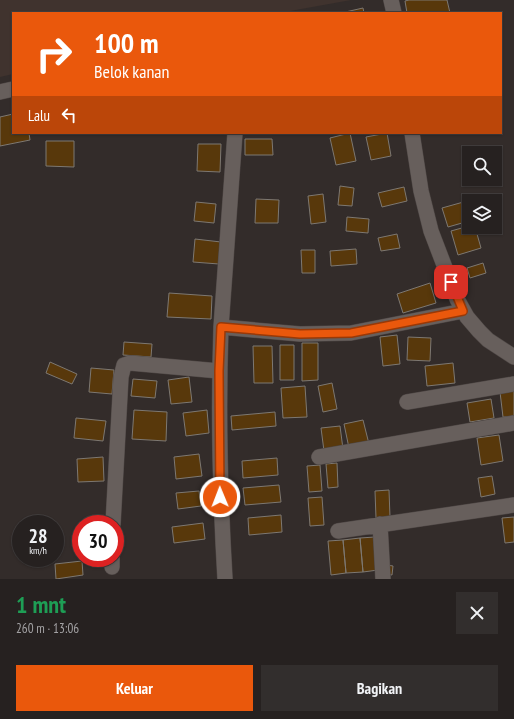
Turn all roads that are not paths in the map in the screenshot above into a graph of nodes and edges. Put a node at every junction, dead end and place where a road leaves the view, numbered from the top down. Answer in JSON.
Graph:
{"nodes":[{"id":1,"x":391,"y":0,"type":"edge"},
{"id":2,"x":394,"y":12,"type":"edge"},
{"id":3,"x":12,"y":89,"type":"edge"},
{"id":4,"x":0,"y":92,"type":"edge"},
{"id":5,"x":235,"y":134,"type":"edge"},
{"id":6,"x":412,"y":134,"type":"edge"},
{"id":7,"x":463,"y":311,"type":"junction"},
{"id":8,"x":221,"y":327,"type":"junction"},
{"id":9,"x":514,"y":357,"type":"edge"},
{"id":10,"x":219,"y":371,"type":"junction"},
{"id":11,"x":514,"y":384,"type":"edge"},
{"id":12,"x":407,"y":402,"type":"dead end"},
{"id":13,"x":514,"y":423,"type":"edge"},
{"id":14,"x":319,"y":457,"type":"dead end"},
{"id":15,"x":514,"y":505,"type":"edge"},
{"id":16,"x":113,"y":515,"type":"edge"},
{"id":17,"x":380,"y":524,"type":"junction"},
{"id":18,"x":338,"y":531,"type":"dead end"},
{"id":19,"x":225,"y":579,"type":"edge"},
{"id":20,"x":383,"y":579,"type":"edge"}],
"edges":[{"from":1,"to":2,"type":"street"},
{"from":3,"to":4,"type":"street"},
{"from":5,"to":8,"type":"street"},
{"from":6,"to":7,"type":"street"},
{"from":7,"to":8,"type":"street"},
{"from":7,"to":9,"type":"street"},
{"from":8,"to":10,"type":"street"},
{"from":10,"to":16,"type":"street"},
{"from":10,"to":19,"type":"street"},
{"from":11,"to":12,"type":"street"},
{"from":13,"to":14,"type":"street"},
{"from":15,"to":17,"type":"street"},
{"from":17,"to":18,"type":"street"},
{"from":17,"to":20,"type":"street"}]}
